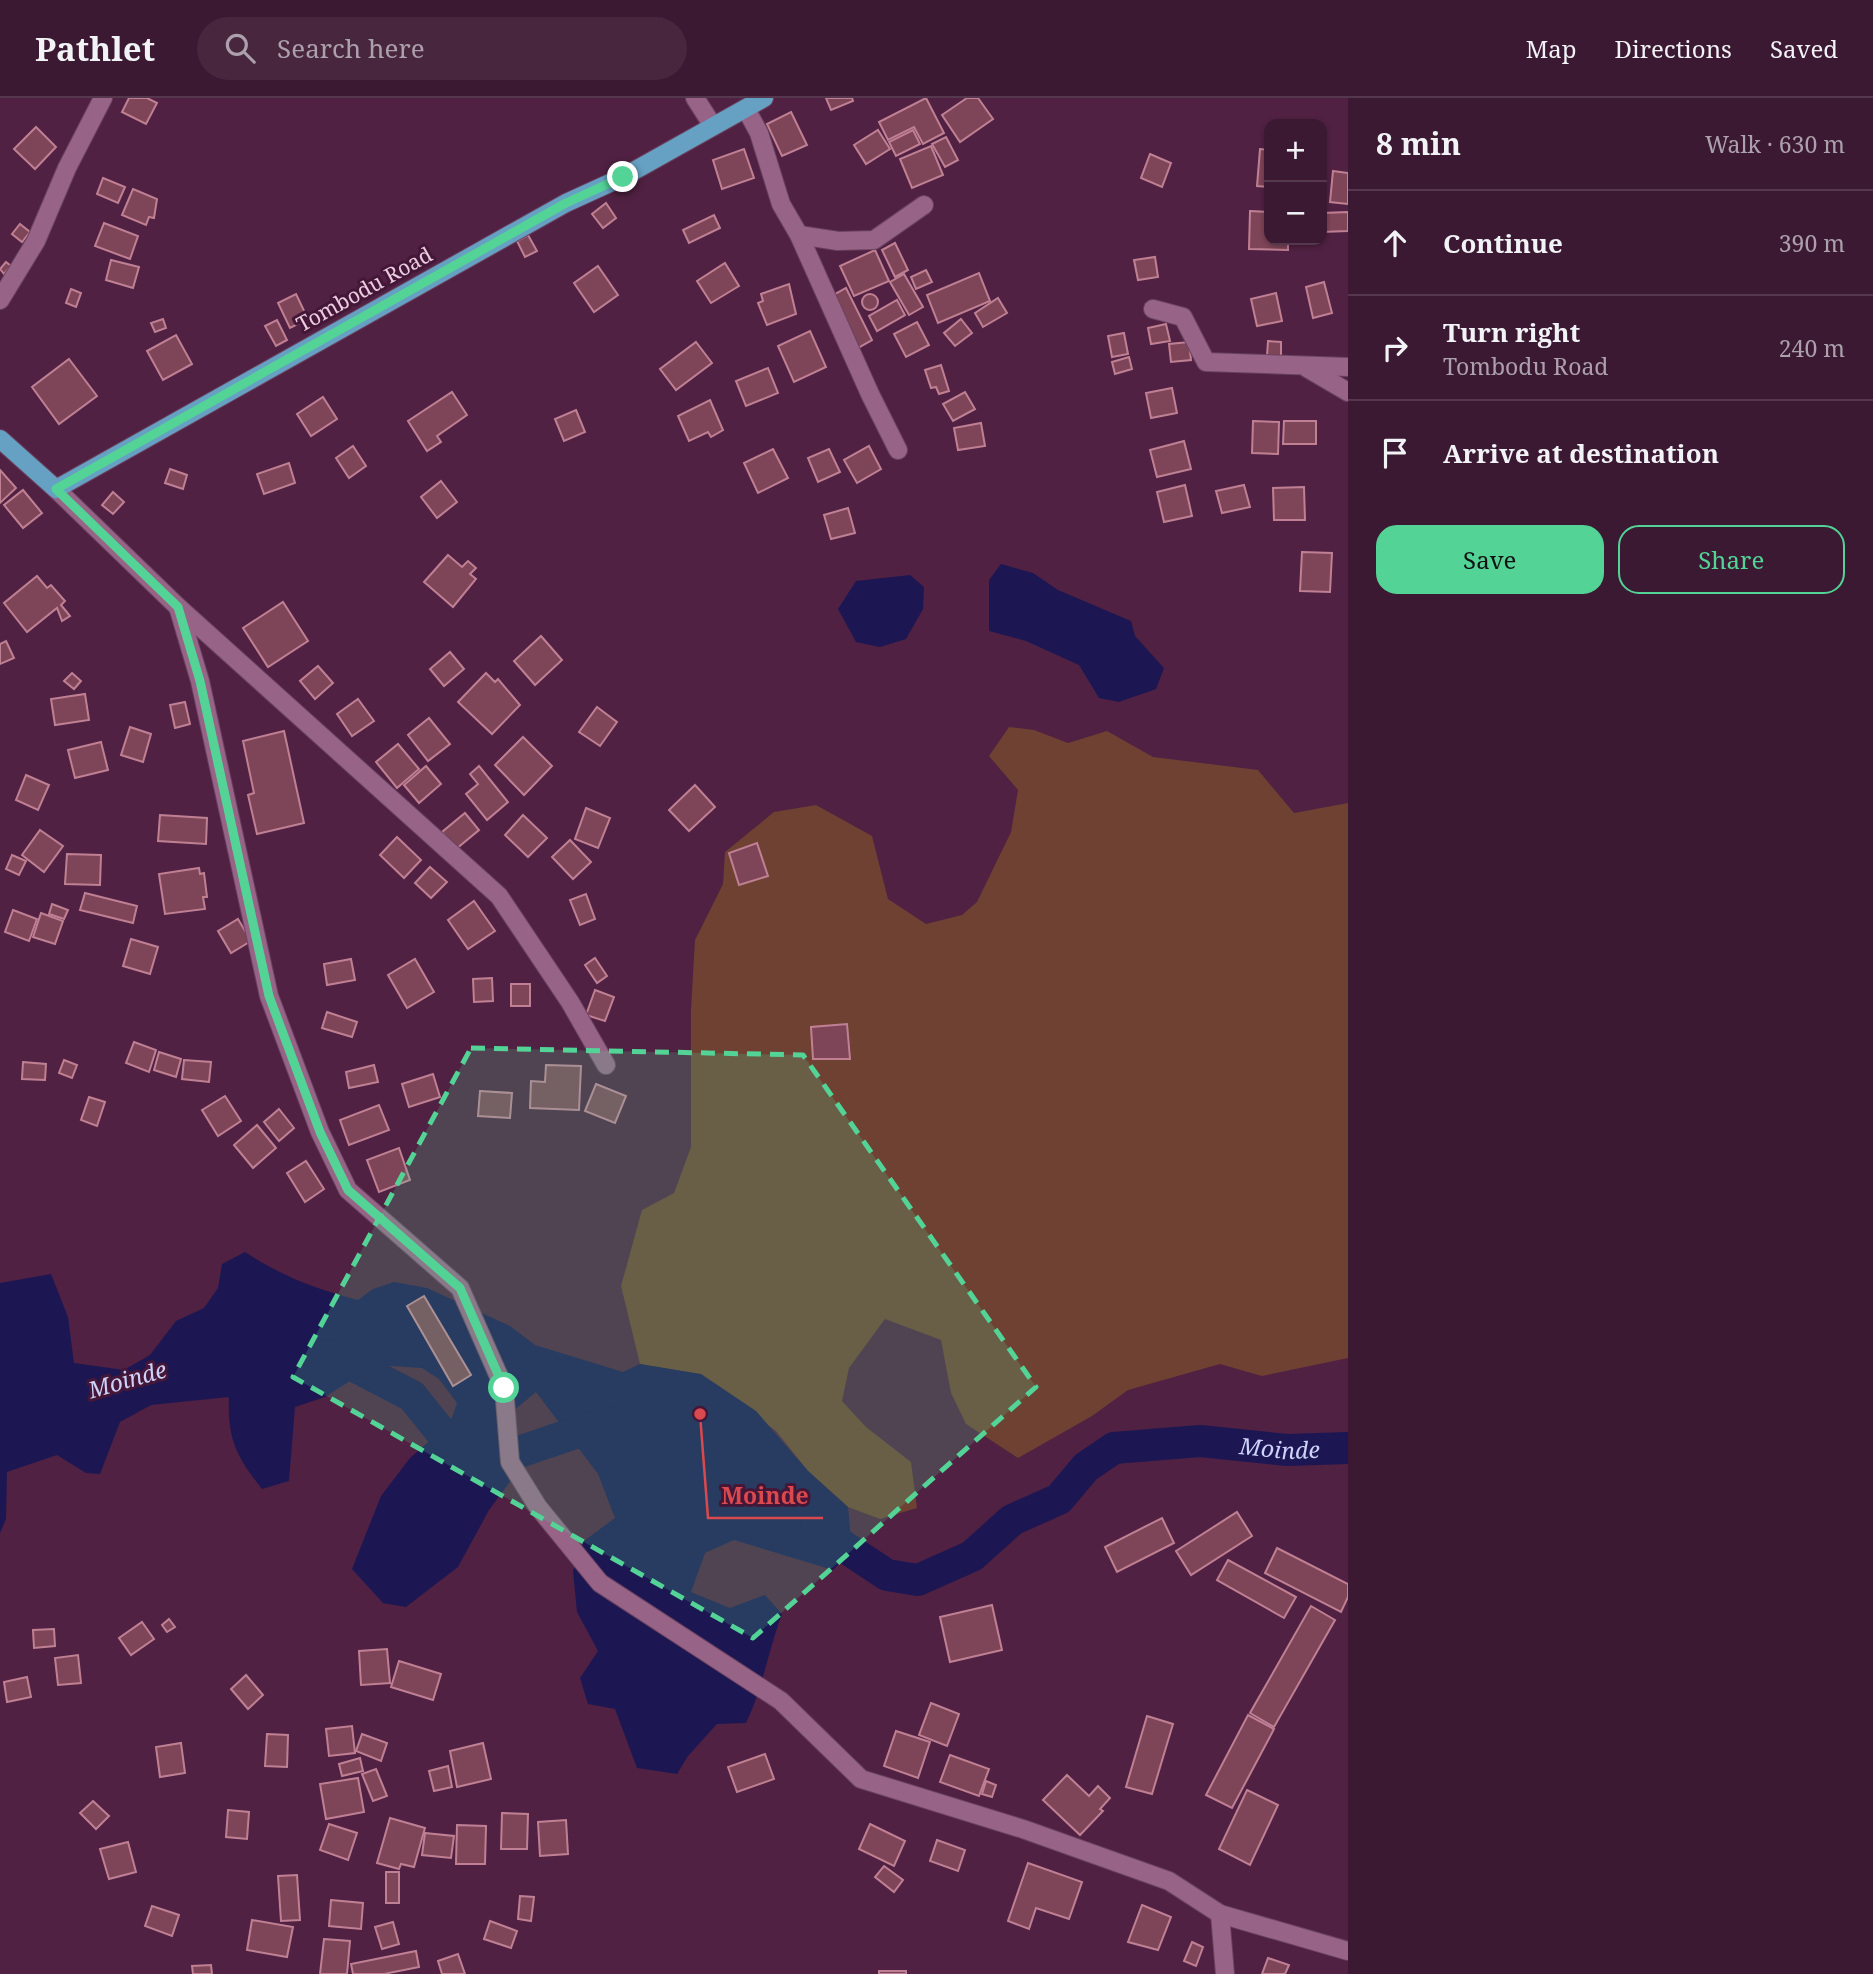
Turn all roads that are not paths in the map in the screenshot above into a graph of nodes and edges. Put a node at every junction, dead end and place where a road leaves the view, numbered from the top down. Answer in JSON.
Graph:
{"nodes":[{"id":1,"x":103,"y":98,"type":"edge"},
{"id":2,"x":695,"y":98,"type":"edge"},
{"id":3,"x":764,"y":98,"type":"edge"},
{"id":4,"x":746,"y":109,"type":"junction"},
{"id":5,"x":713,"y":126,"type":"junction"},
{"id":6,"x":924,"y":205,"type":"dead end"},
{"id":7,"x":799,"y":235,"type":"junction"},
{"id":8,"x":0,"y":300,"type":"edge"},
{"id":9,"x":1153,"y":309,"type":"dead end"},
{"id":10,"x":1304,"y":366,"type":"junction"},
{"id":11,"x":1348,"y":367,"type":"edge"},
{"id":12,"x":1348,"y":392,"type":"edge"},
{"id":13,"x":1,"y":440,"type":"edge"},
{"id":14,"x":898,"y":450,"type":"dead end"},
{"id":15,"x":56,"y":489,"type":"junction"},
{"id":16,"x":178,"y":607,"type":"junction"},
{"id":17,"x":606,"y":1065,"type":"dead end"},
{"id":18,"x":1220,"y":1914,"type":"junction"},
{"id":19,"x":1348,"y":1951,"type":"edge"},
{"id":20,"x":1225,"y":1974,"type":"edge"}],
"edges":[{"from":1,"to":8,"type":"street"},
{"from":2,"to":5,"type":"street"},
{"from":3,"to":4,"type":"main road","name":"Tombodu Road"},
{"from":4,"to":5,"type":"main road","name":"Tombodu Road"},
{"from":4,"to":7,"type":"street"},
{"from":5,"to":15,"type":"main road","name":"Tombodu Road"},
{"from":6,"to":7,"type":"street"},
{"from":7,"to":14,"type":"street"},
{"from":9,"to":10,"type":"street"},
{"from":10,"to":11,"type":"street"},
{"from":10,"to":12,"type":"street"},
{"from":13,"to":15,"type":"main road"},
{"from":15,"to":16,"type":"street"},
{"from":16,"to":17,"type":"street"},
{"from":16,"to":18,"type":"street"},
{"from":18,"to":19,"type":"street"},
{"from":18,"to":20,"type":"street"}]}
